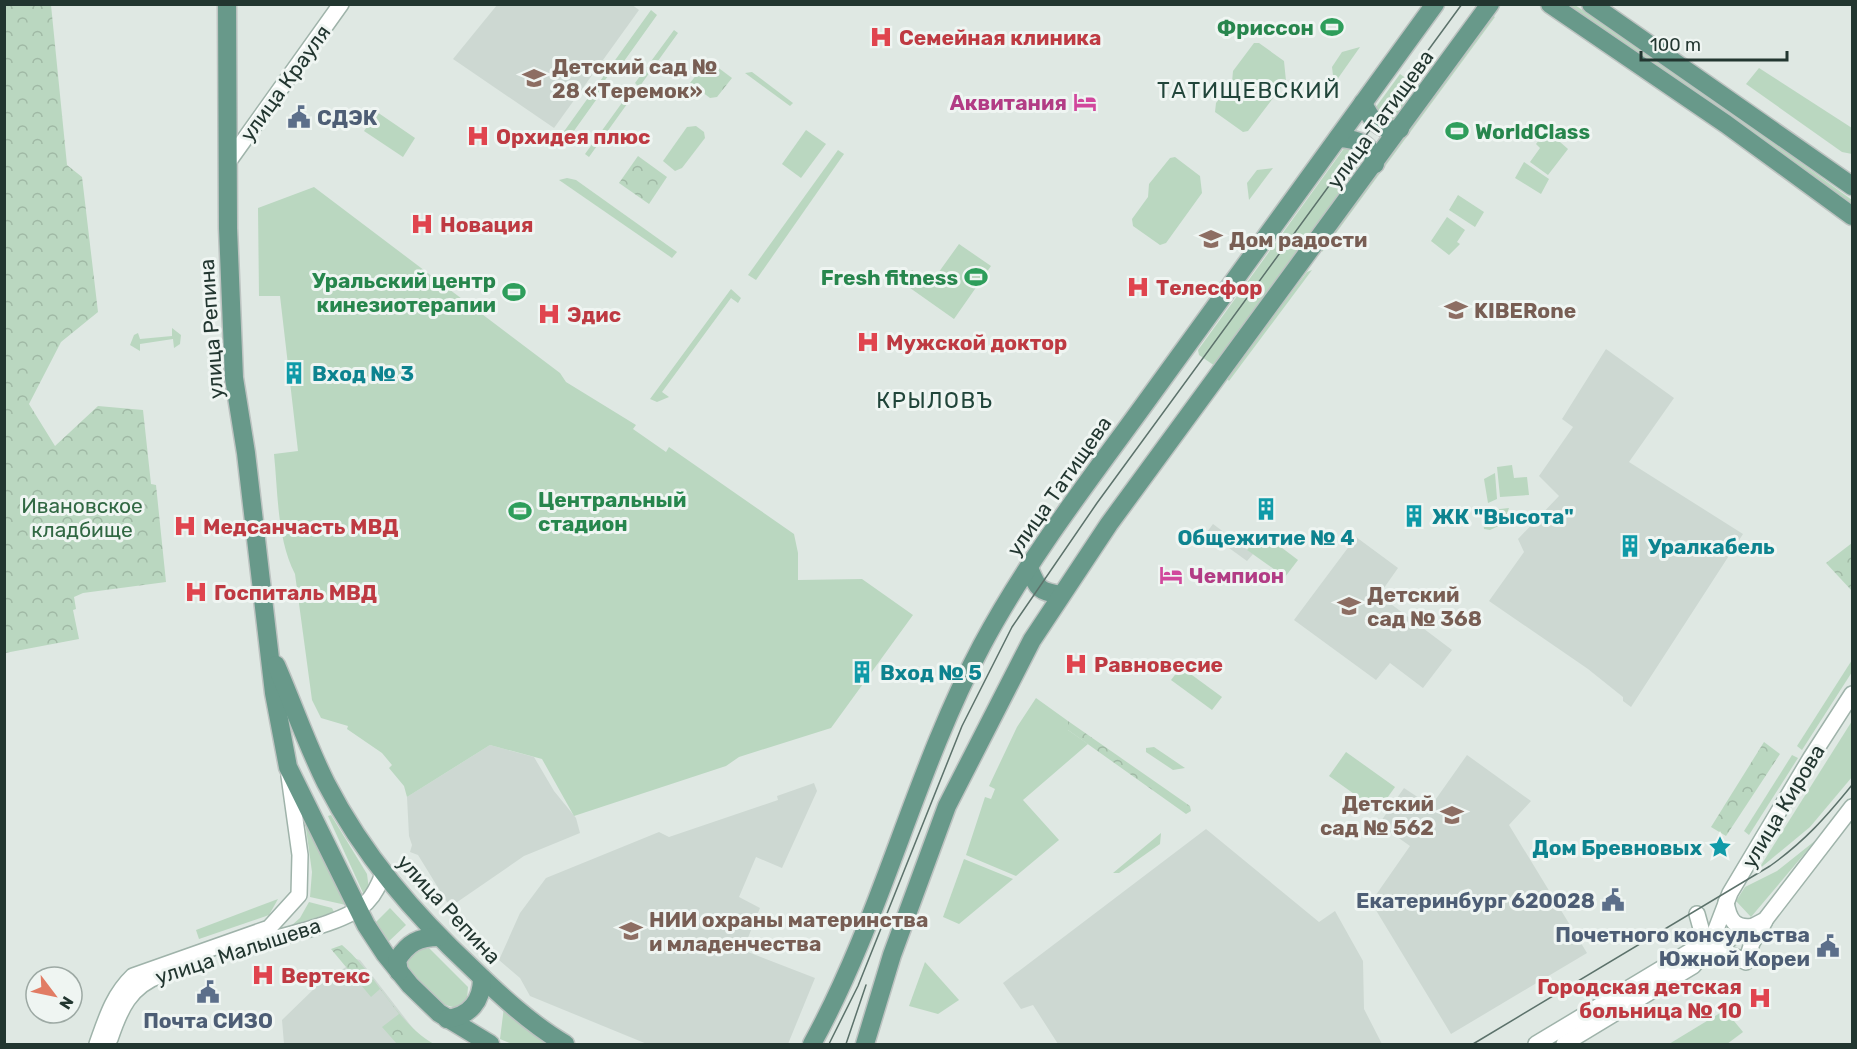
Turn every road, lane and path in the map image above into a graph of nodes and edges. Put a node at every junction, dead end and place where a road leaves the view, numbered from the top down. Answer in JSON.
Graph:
{"nodes":[{"id":1,"x":227,"y":4,"type":"edge"},
{"id":2,"x":341,"y":4,"type":"edge"},
{"id":3,"x":1435,"y":4,"type":"edge"},
{"id":4,"x":1490,"y":4,"type":"edge"},
{"id":5,"x":1550,"y":4,"type":"edge"},
{"id":6,"x":1591,"y":4,"type":"edge"},
{"id":7,"x":1363,"y":103,"type":"junction"},
{"id":8,"x":1400,"y":129,"type":"junction"},
{"id":9,"x":1338,"y":138,"type":"junction"},
{"id":10,"x":229,"y":161,"type":"junction"},
{"id":11,"x":1375,"y":164,"type":"junction"},
{"id":12,"x":1852,"y":186,"type":"edge"},
{"id":13,"x":1852,"y":216,"type":"edge"},
{"id":14,"x":1029,"y":568,"type":"junction"},
{"id":15,"x":1061,"y":595,"type":"junction"},
{"id":16,"x":269,"y":650,"type":"junction"},
{"id":17,"x":1852,"y":694,"type":"edge"},
{"id":18,"x":288,"y":767,"type":"junction"},
{"id":19,"x":1852,"y":807,"type":"edge"},
{"id":20,"x":383,"y":874,"type":"junction"},
{"id":21,"x":359,"y":908,"type":"junction"},
{"id":22,"x":1722,"y":909,"type":"junction"},
{"id":23,"x":1760,"y":923,"type":"junction"},
{"id":24,"x":439,"y":937,"type":"junction"},
{"id":25,"x":240,"y":938,"type":"joint"},
{"id":26,"x":1717,"y":943,"type":"junction"},
{"id":27,"x":1694,"y":949,"type":"junction"},
{"id":28,"x":1693,"y":966,"type":"junction"},
{"id":29,"x":399,"y":972,"type":"junction"},
{"id":30,"x":482,"y":978,"type":"junction"},
{"id":31,"x":447,"y":1020,"type":"junction"},
{"id":32,"x":97,"y":1044,"type":"edge"},
{"id":33,"x":108,"y":1044,"type":"edge"},
{"id":34,"x":490,"y":1044,"type":"edge"},
{"id":35,"x":565,"y":1044,"type":"edge"},
{"id":36,"x":812,"y":1044,"type":"edge"},
{"id":37,"x":865,"y":1044,"type":"edge"},
{"id":38,"x":1536,"y":1044,"type":"edge"},
{"id":39,"x":1564,"y":1044,"type":"edge"}],
"edges":[{"from":1,"to":10,"type":"main road","name":"улица Репина"},
{"from":2,"to":10,"type":"main road","name":"улица Крауля"},
{"from":3,"to":7,"type":"main road","name":"улица Татищева"},
{"from":4,"to":8,"type":"main road","name":"улица Татищева"},
{"from":5,"to":13,"type":"main road"},
{"from":6,"to":12,"type":"main road"},
{"from":7,"to":8,"type":"main road"},
{"from":7,"to":9,"type":"main road","name":"улица Татищева"},
{"from":8,"to":11,"type":"main road","name":"улица Татищева"},
{"from":9,"to":11,"type":"main road"},
{"from":9,"to":14,"type":"main road","name":"улица Татищева"},
{"from":10,"to":16,"type":"main road","name":"улица Репина"},
{"from":11,"to":15,"type":"main road","name":"улица Татищева"},
{"from":14,"to":15,"type":"main road"},
{"from":14,"to":36,"type":"main road","name":"улица Татищева"},
{"from":15,"to":37,"type":"main road","name":"улица Татищева"},
{"from":16,"to":18,"type":"main road","name":"улица Репина"},
{"from":16,"to":20,"type":"main road","name":"улица Репина"},
{"from":17,"to":22,"type":"main road","name":"улица Кирова"},
{"from":18,"to":21,"type":"main road","name":"улица Репина"},
{"from":18,"to":25,"type":"main road","name":"улица Репина"},
{"from":19,"to":23,"type":"main road"},
{"from":20,"to":21,"type":"main road","name":"улица Малышева"},
{"from":20,"to":24,"type":"main road","name":"улица Репина"},
{"from":21,"to":29,"type":"main road","name":"улица Репина"},
{"from":21,"to":33,"type":"main road","name":"улица Малышева"},
{"from":22,"to":23,"type":"main road"},
{"from":22,"to":26,"type":"main road","name":"улица Кирова"},
{"from":22,"to":27,"type":"main road"},
{"from":23,"to":26,"type":"main road"},
{"from":23,"to":28,"type":"main road"},
{"from":24,"to":29,"type":"main road"},
{"from":24,"to":30,"type":"main road","name":"улица Репина"},
{"from":25,"to":32,"type":"main road","name":"улица Малышева"},
{"from":26,"to":27,"type":"main road"},
{"from":26,"to":28,"type":"main road"},
{"from":27,"to":38,"type":"main road"},
{"from":28,"to":39,"type":"main road"},
{"from":29,"to":31,"type":"main road","name":"улица Репина"},
{"from":30,"to":31,"type":"main road"},
{"from":30,"to":35,"type":"main road","name":"улица Репина"},
{"from":31,"to":34,"type":"main road","name":"улица Репина"}]}
